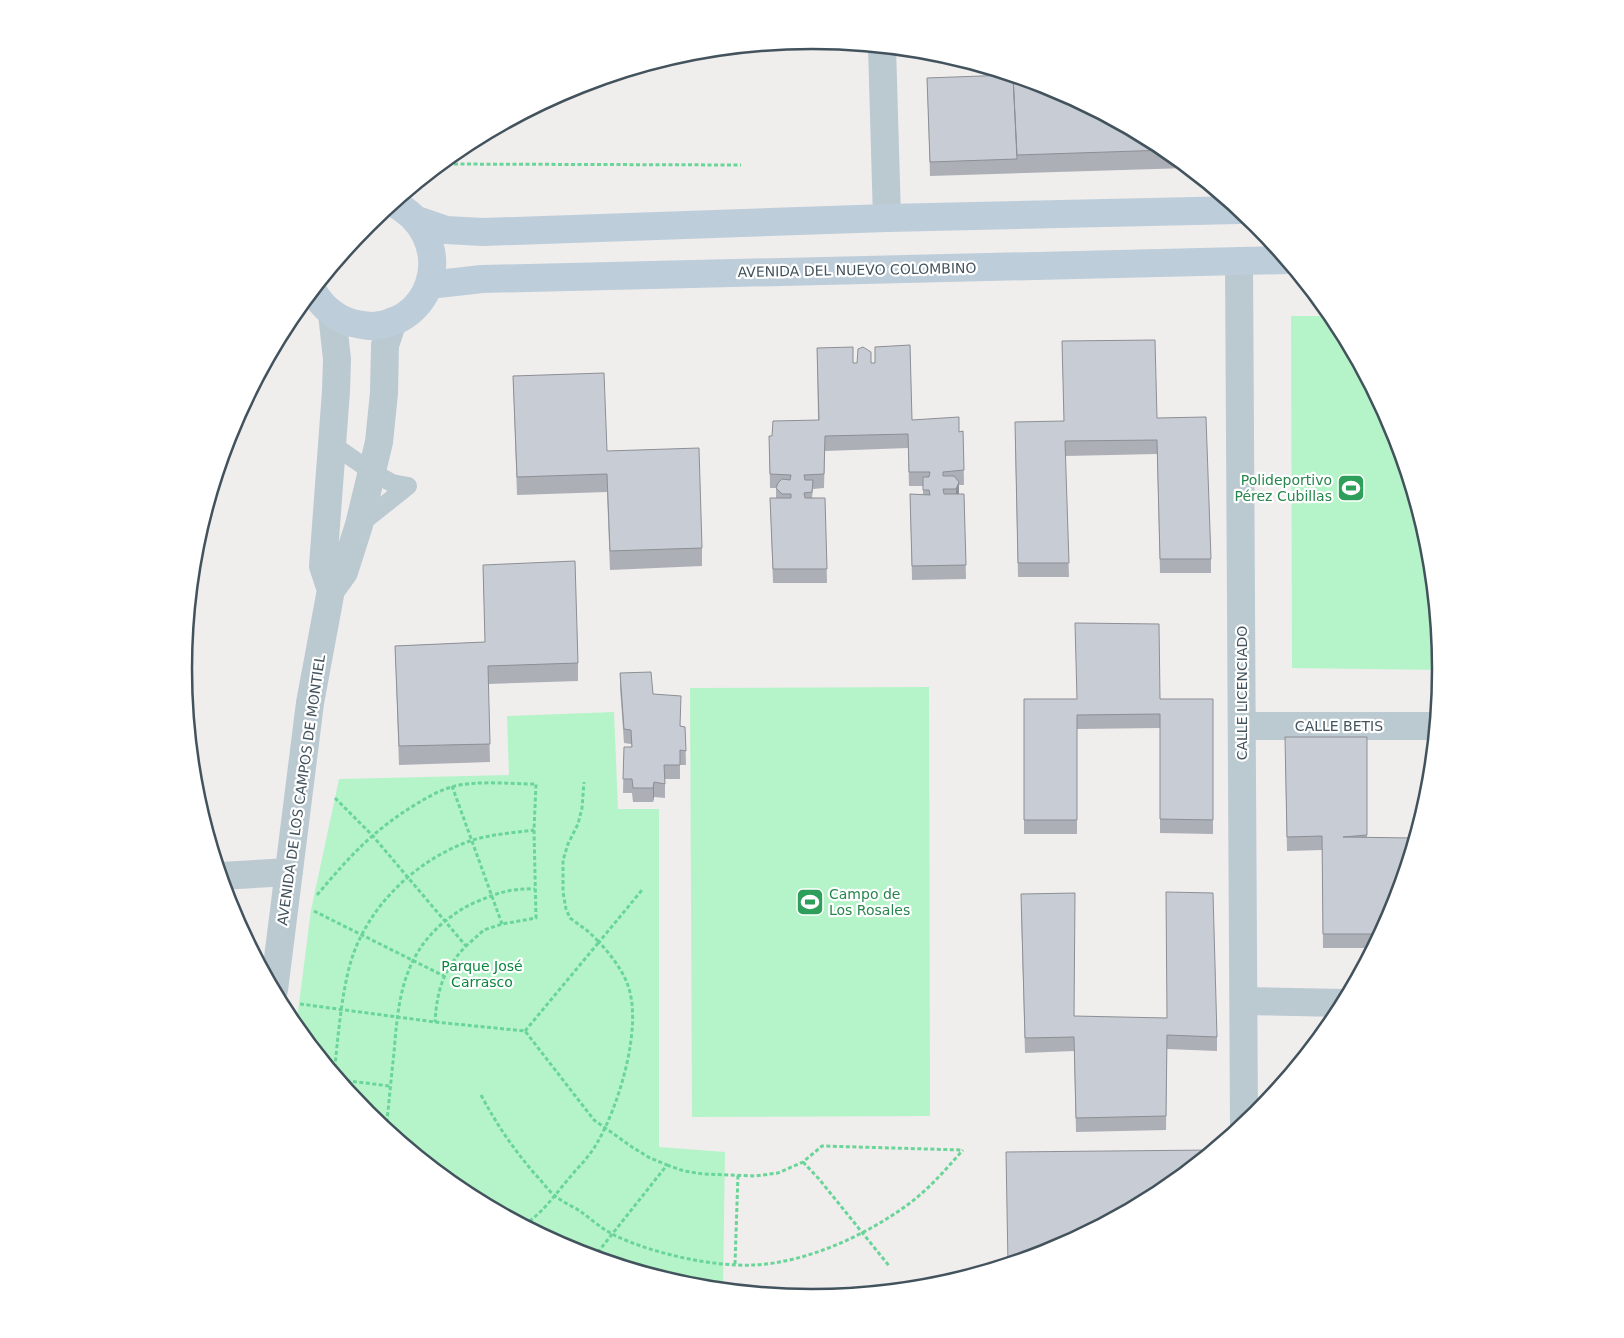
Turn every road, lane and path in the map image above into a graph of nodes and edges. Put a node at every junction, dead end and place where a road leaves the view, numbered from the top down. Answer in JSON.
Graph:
{"nodes":[{"id":1,"x":882,"y":53,"type":"edge"},
{"id":2,"x":452,"y":164,"type":"edge"},
{"id":3,"x":740,"y":165,"type":"dead end"},
{"id":4,"x":399,"y":206,"type":"edge"},
{"id":5,"x":1229,"y":210,"type":"edge"},
{"id":6,"x":887,"y":218,"type":"junction"},
{"id":7,"x":417,"y":220,"type":"junction"},
{"id":8,"x":1278,"y":260,"type":"edge"},
{"id":9,"x":1239,"y":261,"type":"junction"},
{"id":10,"x":429,"y":285,"type":"junction"},
{"id":11,"x":316,"y":296,"type":"edge"},
{"id":12,"x":332,"y":314,"type":"junction"},
{"id":13,"x":393,"y":322,"type":"junction"},
{"id":14,"x":332,"y":444,"type":"junction"},
{"id":15,"x":372,"y":472,"type":"junction"},
{"id":16,"x":359,"y":525,"type":"junction"},
{"id":17,"x":331,"y":590,"type":"junction"},
{"id":18,"x":1242,"y":726,"type":"junction"},
{"id":19,"x":1429,"y":726,"type":"edge"},
{"id":20,"x":584,"y":782,"type":"dead end"},
{"id":21,"x":452,"y":786,"type":"junction"},
{"id":22,"x":335,"y":798,"type":"dead end"},
{"id":23,"x":534,"y":830,"type":"junction"},
{"id":24,"x":372,"y":835,"type":"junction"},
{"id":25,"x":472,"y":840,"type":"junction"},
{"id":26,"x":289,"y":872,"type":"junction"},
{"id":27,"x":228,"y":876,"type":"edge"},
{"id":28,"x":408,"y":876,"type":"junction"},
{"id":29,"x":535,"y":889,"type":"junction"},
{"id":30,"x":642,"y":890,"type":"dead end"},
{"id":31,"x":492,"y":895,"type":"junction"},
{"id":32,"x":313,"y":900,"type":"dead end"},
{"id":33,"x":311,"y":910,"type":"dead end"},
{"id":34,"x":445,"y":922,"type":"junction"},
{"id":35,"x":502,"y":924,"type":"junction"},
{"id":36,"x":362,"y":935,"type":"junction"},
{"id":37,"x":599,"y":942,"type":"junction"},
{"id":38,"x":466,"y":946,"type":"junction"},
{"id":39,"x":413,"y":960,"type":"junction"},
{"id":40,"x":444,"y":976,"type":"junction"},
{"id":41,"x":275,"y":980,"type":"edge"},
{"id":42,"x":1244,"y":1001,"type":"junction"},
{"id":43,"x":1335,"y":1003,"type":"edge"},
{"id":44,"x":299,"y":1004,"type":"dead end"},
{"id":45,"x":342,"y":1009,"type":"junction"},
{"id":46,"x":397,"y":1017,"type":"junction"},
{"id":47,"x":435,"y":1022,"type":"junction"},
{"id":48,"x":525,"y":1031,"type":"junction"},
{"id":49,"x":335,"y":1065,"type":"edge"},
{"id":50,"x":349,"y":1081,"type":"edge"},
{"id":51,"x":390,"y":1086,"type":"junction"},
{"id":52,"x":481,"y":1095,"type":"dead end"},
{"id":53,"x":1244,"y":1114,"type":"edge"},
{"id":54,"x":387,"y":1120,"type":"edge"},
{"id":55,"x":606,"y":1127,"type":"junction"},
{"id":56,"x":803,"y":1162,"type":"junction"},
{"id":57,"x":667,"y":1165,"type":"junction"},
{"id":58,"x":738,"y":1174,"type":"junction"},
{"id":59,"x":555,"y":1196,"type":"junction"},
{"id":60,"x":530,"y":1221,"type":"edge"},
{"id":61,"x":862,"y":1232,"type":"junction"},
{"id":62,"x":612,"y":1234,"type":"junction"},
{"id":63,"x":599,"y":1251,"type":"edge"},
{"id":64,"x":735,"y":1264,"type":"junction"},
{"id":65,"x":890,"y":1267,"type":"dead end"}],
"edges":[{"from":1,"to":6,"type":"street"},
{"from":2,"to":3,"type":"path"},
{"from":4,"to":7,"type":"street"},
{"from":5,"to":6,"type":"street"},
{"from":6,"to":7,"type":"street"},
{"from":7,"to":10,"type":"street"},
{"from":8,"to":9,"type":"street","name":"AVENIDA DEL NUEVO COLOMBINO"},
{"from":9,"to":10,"type":"street","name":"AVENIDA DEL NUEVO COLOMBINO"},
{"from":9,"to":18,"type":"street","name":"CALLE LICENCIADO"},
{"from":10,"to":13,"type":"street"},
{"from":11,"to":12,"type":"street"},
{"from":12,"to":13,"type":"street"},
{"from":12,"to":14,"type":"street","name":"AVENIDA DE LOS CAMPOS DE MONTIEL"},
{"from":13,"to":15,"type":"street","name":"AVENIDA DE LOS CAMPOS DE MONTIEL"},
{"from":14,"to":15,"type":"lane"},
{"from":14,"to":17,"type":"street","name":"AVENIDA DE LOS CAMPOS DE MONTIEL"},
{"from":15,"to":16,"type":"street","name":"AVENIDA DE LOS CAMPOS DE MONTIEL"},
{"from":15,"to":16,"type":"lane"},
{"from":16,"to":17,"type":"street","name":"AVENIDA DE LOS CAMPOS DE MONTIEL"},
{"from":17,"to":26,"type":"street","name":"AVENIDA DE LOS CAMPOS DE MONTIEL"},
{"from":18,"to":19,"type":"street","name":"CALLE BETIS"},
{"from":18,"to":42,"type":"street","name":"CALLE LICENCIADO"},
{"from":20,"to":37,"type":"path"},
{"from":21,"to":23,"type":"path"},
{"from":21,"to":24,"type":"path"},
{"from":21,"to":25,"type":"path"},
{"from":22,"to":24,"type":"path"},
{"from":23,"to":25,"type":"path"},
{"from":23,"to":29,"type":"path"},
{"from":24,"to":28,"type":"path"},
{"from":24,"to":32,"type":"path"},
{"from":25,"to":28,"type":"path"},
{"from":25,"to":31,"type":"path"},
{"from":26,"to":27,"type":"street"},
{"from":26,"to":41,"type":"street","name":"AVENIDA DE LOS CAMPOS DE MONTIEL"},
{"from":28,"to":34,"type":"path"},
{"from":28,"to":36,"type":"path"},
{"from":29,"to":31,"type":"path"},
{"from":29,"to":35,"type":"path"},
{"from":30,"to":37,"type":"path"},
{"from":31,"to":34,"type":"path"},
{"from":31,"to":35,"type":"path"},
{"from":33,"to":36,"type":"path"},
{"from":34,"to":38,"type":"path"},
{"from":34,"to":39,"type":"path"},
{"from":35,"to":38,"type":"path"},
{"from":36,"to":39,"type":"path"},
{"from":36,"to":45,"type":"path"},
{"from":37,"to":48,"type":"path"},
{"from":37,"to":55,"type":"path"},
{"from":38,"to":40,"type":"path"},
{"from":39,"to":40,"type":"path"},
{"from":39,"to":46,"type":"path"},
{"from":40,"to":47,"type":"path"},
{"from":42,"to":43,"type":"street"},
{"from":42,"to":53,"type":"street","name":"CALLE LICENCIADO"},
{"from":44,"to":45,"type":"path"},
{"from":45,"to":46,"type":"path"},
{"from":45,"to":49,"type":"path"},
{"from":46,"to":47,"type":"path"},
{"from":46,"to":51,"type":"path"},
{"from":47,"to":48,"type":"path"},
{"from":48,"to":55,"type":"path"},
{"from":50,"to":51,"type":"path"},
{"from":51,"to":54,"type":"path"},
{"from":52,"to":59,"type":"path"},
{"from":55,"to":57,"type":"path"},
{"from":55,"to":59,"type":"path"},
{"from":56,"to":58,"type":"path"},
{"from":56,"to":61,"type":"path"},
{"from":56,"to":61,"type":"path"},
{"from":57,"to":58,"type":"path"},
{"from":57,"to":62,"type":"path"},
{"from":58,"to":64,"type":"path"},
{"from":59,"to":60,"type":"path"},
{"from":59,"to":62,"type":"path"},
{"from":61,"to":64,"type":"path"},
{"from":61,"to":65,"type":"path"},
{"from":62,"to":63,"type":"path"},
{"from":62,"to":64,"type":"path"}]}
